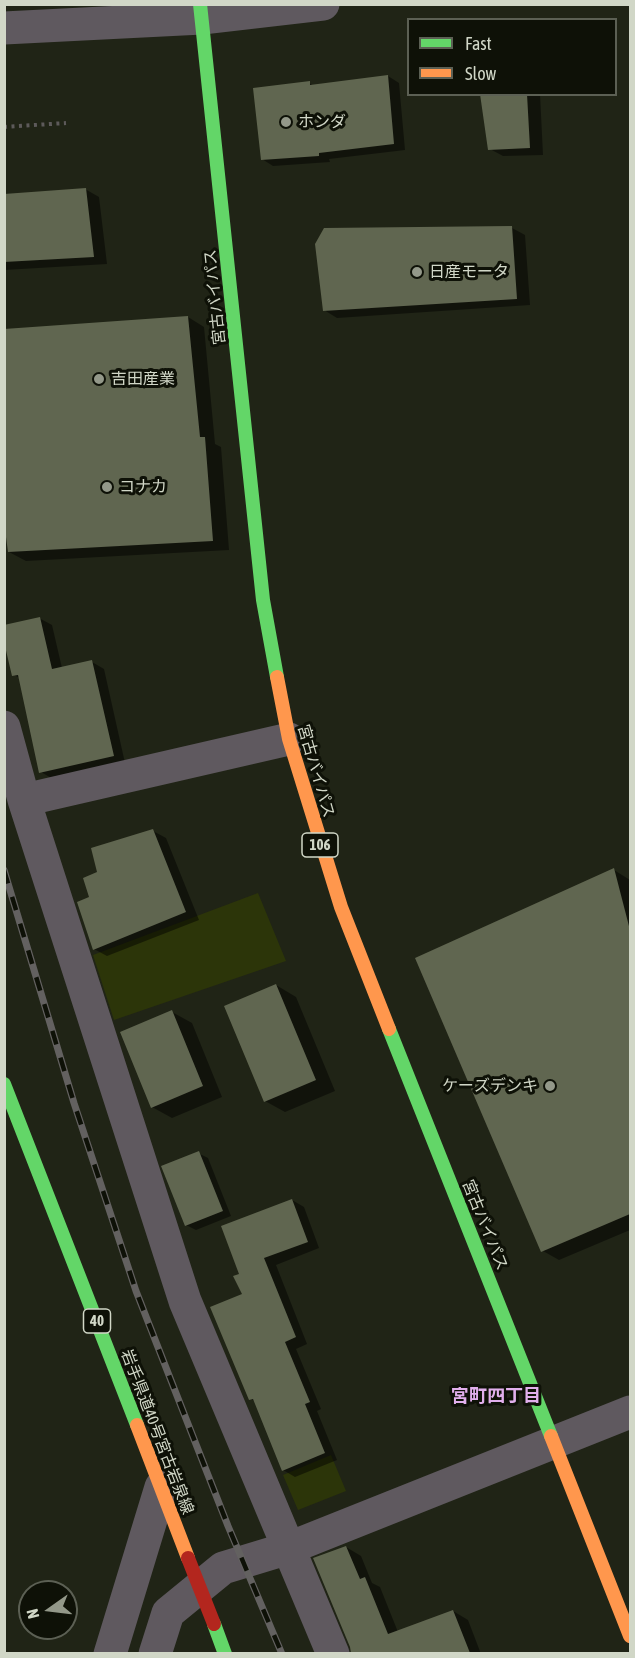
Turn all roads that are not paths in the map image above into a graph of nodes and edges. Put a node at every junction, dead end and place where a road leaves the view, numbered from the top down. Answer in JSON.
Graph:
{"nodes":[{"id":1,"x":323,"y":4,"type":"edge"},
{"id":2,"x":201,"y":11,"type":"edge"},
{"id":3,"x":4,"y":28,"type":"edge"},
{"id":4,"x":4,"y":727,"type":"edge"},
{"id":5,"x":289,"y":739,"type":"junction"},
{"id":6,"x":24,"y":800,"type":"junction"},
{"id":7,"x":4,"y":1084,"type":"edge"},
{"id":8,"x":630,"y":1412,"type":"edge"},
{"id":9,"x":554,"y":1441,"type":"junction"},
{"id":10,"x":160,"y":1487,"type":"junction"},
{"id":11,"x":289,"y":1548,"type":"junction"},
{"id":12,"x":630,"y":1636,"type":"edge"},
{"id":13,"x":110,"y":1653,"type":"edge"},
{"id":14,"x":155,"y":1653,"type":"edge"},
{"id":15,"x":225,"y":1653,"type":"edge"},
{"id":16,"x":333,"y":1653,"type":"edge"}],
"edges":[{"from":1,"to":2,"type":"street"},
{"from":2,"to":3,"type":"street"},
{"from":2,"to":5,"type":"main road","name":"宮古バイパス","number":"106"},
{"from":4,"to":6,"type":"street"},
{"from":5,"to":6,"type":"street"},
{"from":5,"to":9,"type":"main road","name":"宮古バイパス","number":"106"},
{"from":6,"to":11,"type":"street"},
{"from":7,"to":10,"type":"main road","name":"岩手県道40号宮古岩泉線","number":"40"},
{"from":8,"to":9,"type":"street"},
{"from":9,"to":11,"type":"street"},
{"from":9,"to":12,"type":"main road","name":"宮古バイパス","number":"106"},
{"from":10,"to":13,"type":"street"},
{"from":10,"to":15,"type":"main road","name":"岩手県道40号宮古岩泉線","number":"40","bridge":true},
{"from":11,"to":14,"type":"street"},
{"from":11,"to":16,"type":"street"}]}
